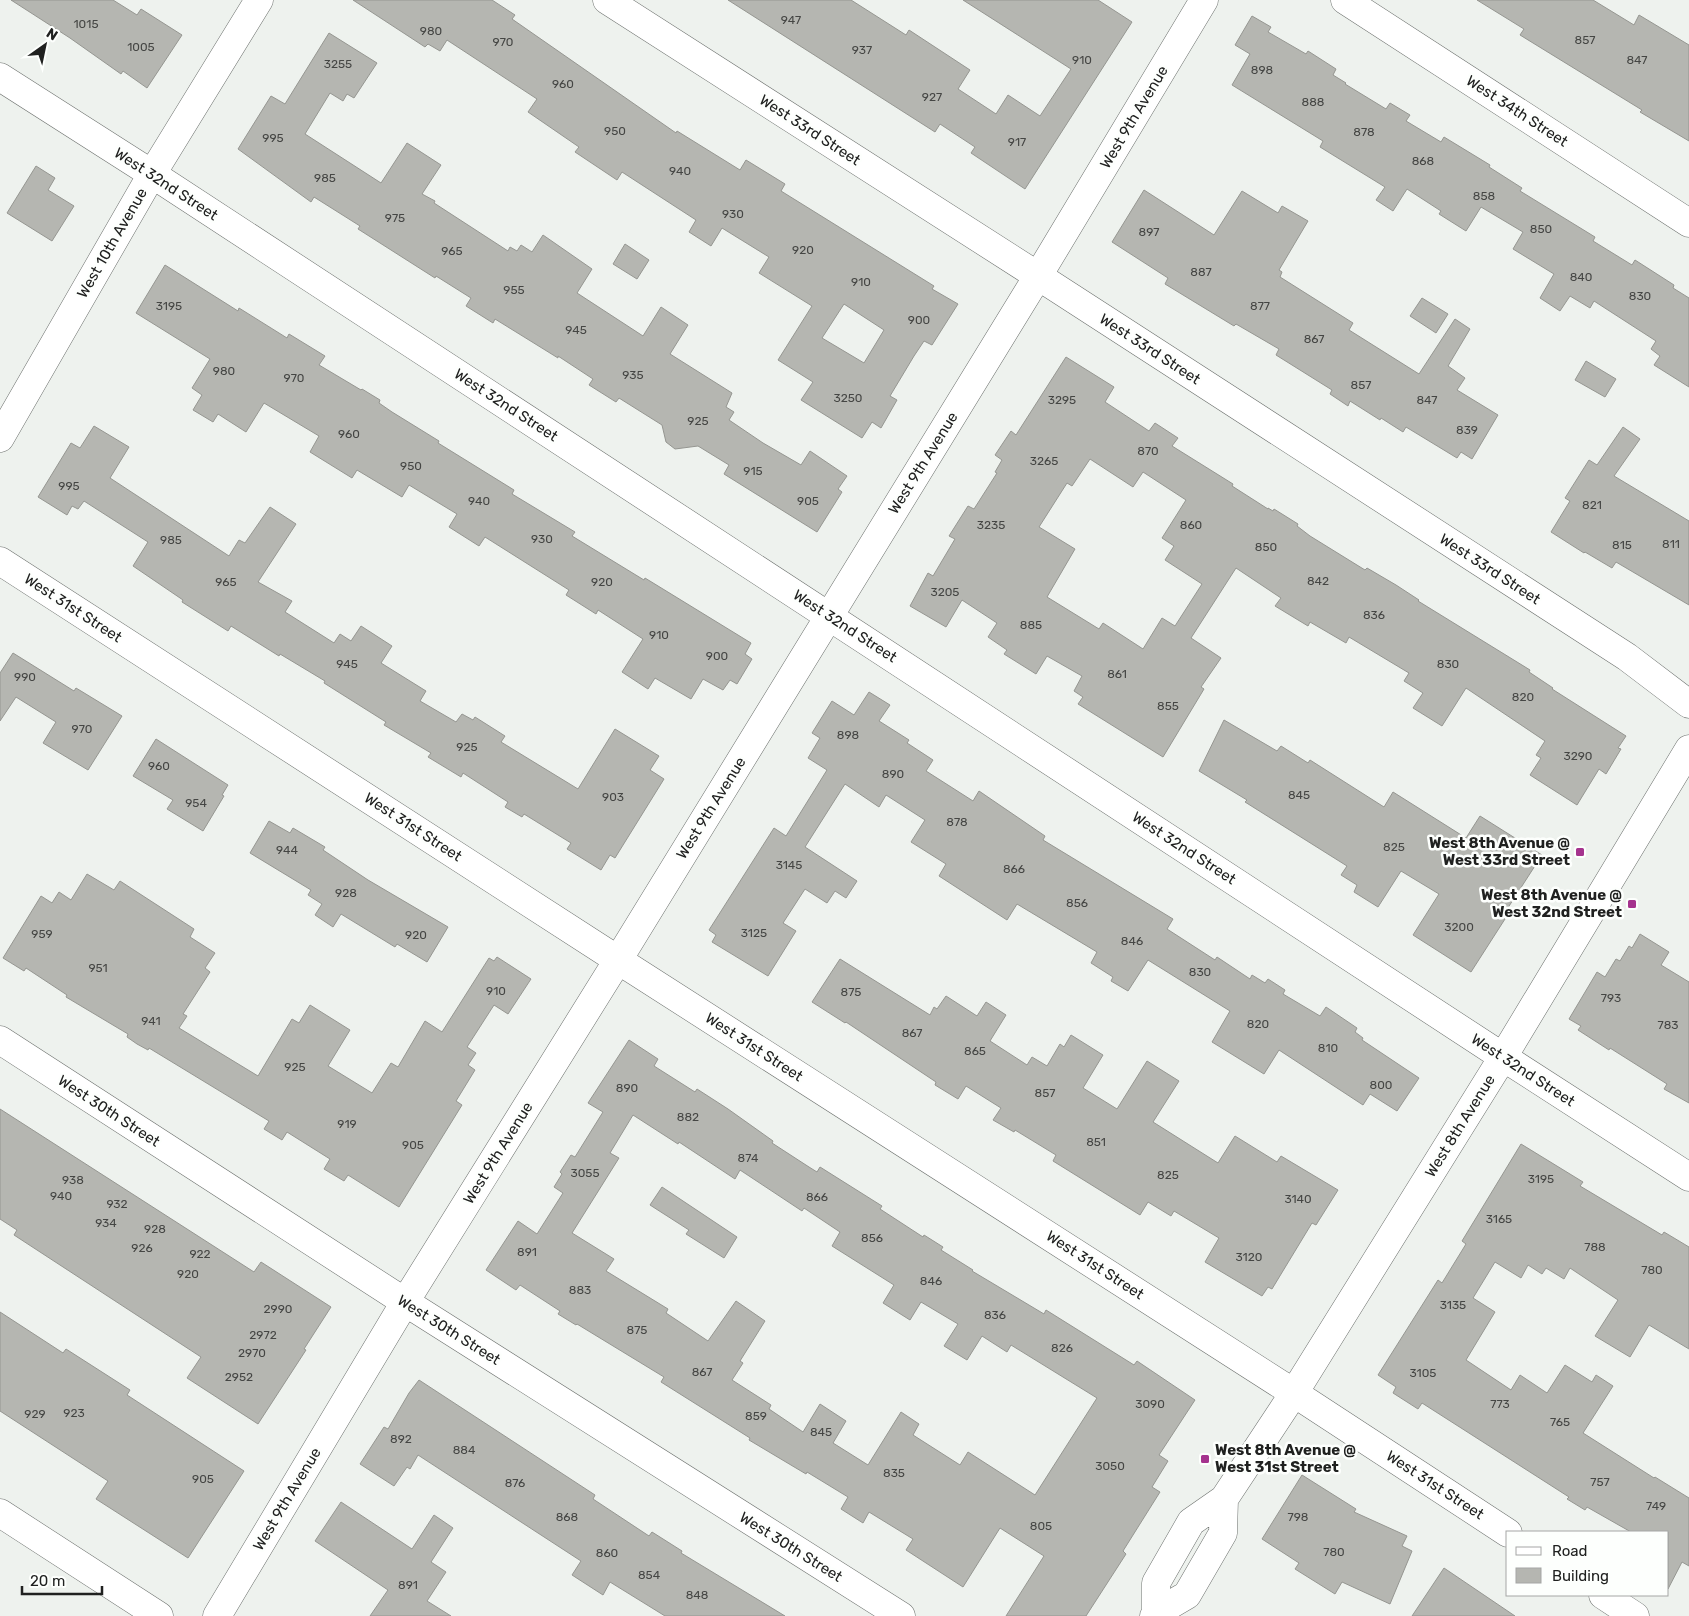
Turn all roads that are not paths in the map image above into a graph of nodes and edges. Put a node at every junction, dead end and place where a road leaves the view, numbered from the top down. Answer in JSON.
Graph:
{"nodes":[{"id":1,"x":260,"y":0,"type":"edge"},
{"id":2,"x":607,"y":0,"type":"edge"},
{"id":3,"x":1204,"y":0,"type":"edge"},
{"id":4,"x":1345,"y":0,"type":"edge"},
{"id":5,"x":0,"y":77,"type":"edge"},
{"id":6,"x":152,"y":174,"type":"junction"},
{"id":7,"x":1689,"y":223,"type":"edge"},
{"id":8,"x":1038,"y":276,"type":"junction"},
{"id":9,"x":0,"y":438,"type":"edge"},
{"id":10,"x":0,"y":561,"type":"edge"},
{"id":11,"x":829,"y":616,"type":"junction"},
{"id":12,"x":1689,"y":704,"type":"edge"},
{"id":13,"x":1689,"y":749,"type":"edge"},
{"id":14,"x":618,"y":960,"type":"junction"},
{"id":15,"x":0,"y":1040,"type":"edge"},
{"id":16,"x":1503,"y":1057,"type":"junction"},
{"id":17,"x":1689,"y":1177,"type":"edge"},
{"id":18,"x":405,"y":1302,"type":"junction"},
{"id":19,"x":1294,"y":1393,"type":"junction"},
{"id":20,"x":0,"y":1513,"type":"edge"},
{"id":21,"x":1506,"y":1531,"type":"edge"},
{"id":22,"x":1605,"y":1596,"type":"edge"},
{"id":23,"x":1155,"y":1614,"type":"edge"},
{"id":24,"x":159,"y":1616,"type":"edge"},
{"id":25,"x":217,"y":1616,"type":"edge"},
{"id":26,"x":901,"y":1616,"type":"edge"},
{"id":27,"x":1635,"y":1616,"type":"edge"}],
"edges":[{"from":1,"to":6,"type":"street","name":"West 10th Avenue"},
{"from":2,"to":8,"type":"street","name":"West 33rd Street"},
{"from":3,"to":8,"type":"street","name":"West 9th Avenue"},
{"from":4,"to":7,"type":"street","name":"West 34th Street"},
{"from":5,"to":6,"type":"street","name":"West 32nd Street"},
{"from":6,"to":9,"type":"street","name":"West 10th Avenue"},
{"from":6,"to":11,"type":"street","name":"West 32nd Street"},
{"from":8,"to":11,"type":"street","name":"West 9th Avenue"},
{"from":8,"to":12,"type":"street","name":"West 33rd Street"},
{"from":10,"to":14,"type":"street","name":"West 31st Street"},
{"from":11,"to":14,"type":"street","name":"West 9th Avenue"},
{"from":11,"to":16,"type":"street","name":"West 32nd Street"},
{"from":13,"to":16,"type":"street","name":"West 8th Avenue"},
{"from":14,"to":18,"type":"street","name":"West 9th Avenue"},
{"from":14,"to":19,"type":"street","name":"West 31st Street"},
{"from":15,"to":18,"type":"street","name":"West 30th Street"},
{"from":16,"to":17,"type":"street","name":"West 32nd Street"},
{"from":16,"to":19,"type":"street","name":"West 8th Avenue"},
{"from":18,"to":25,"type":"street","name":"West 9th Avenue"},
{"from":18,"to":26,"type":"street","name":"West 30th Street"},
{"from":19,"to":21,"type":"street","name":"West 31st Street"},
{"from":19,"to":23,"type":"street","name":"West 8th Avenue"},
{"from":20,"to":24,"type":"street"},
{"from":22,"to":27,"type":"street"}]}
